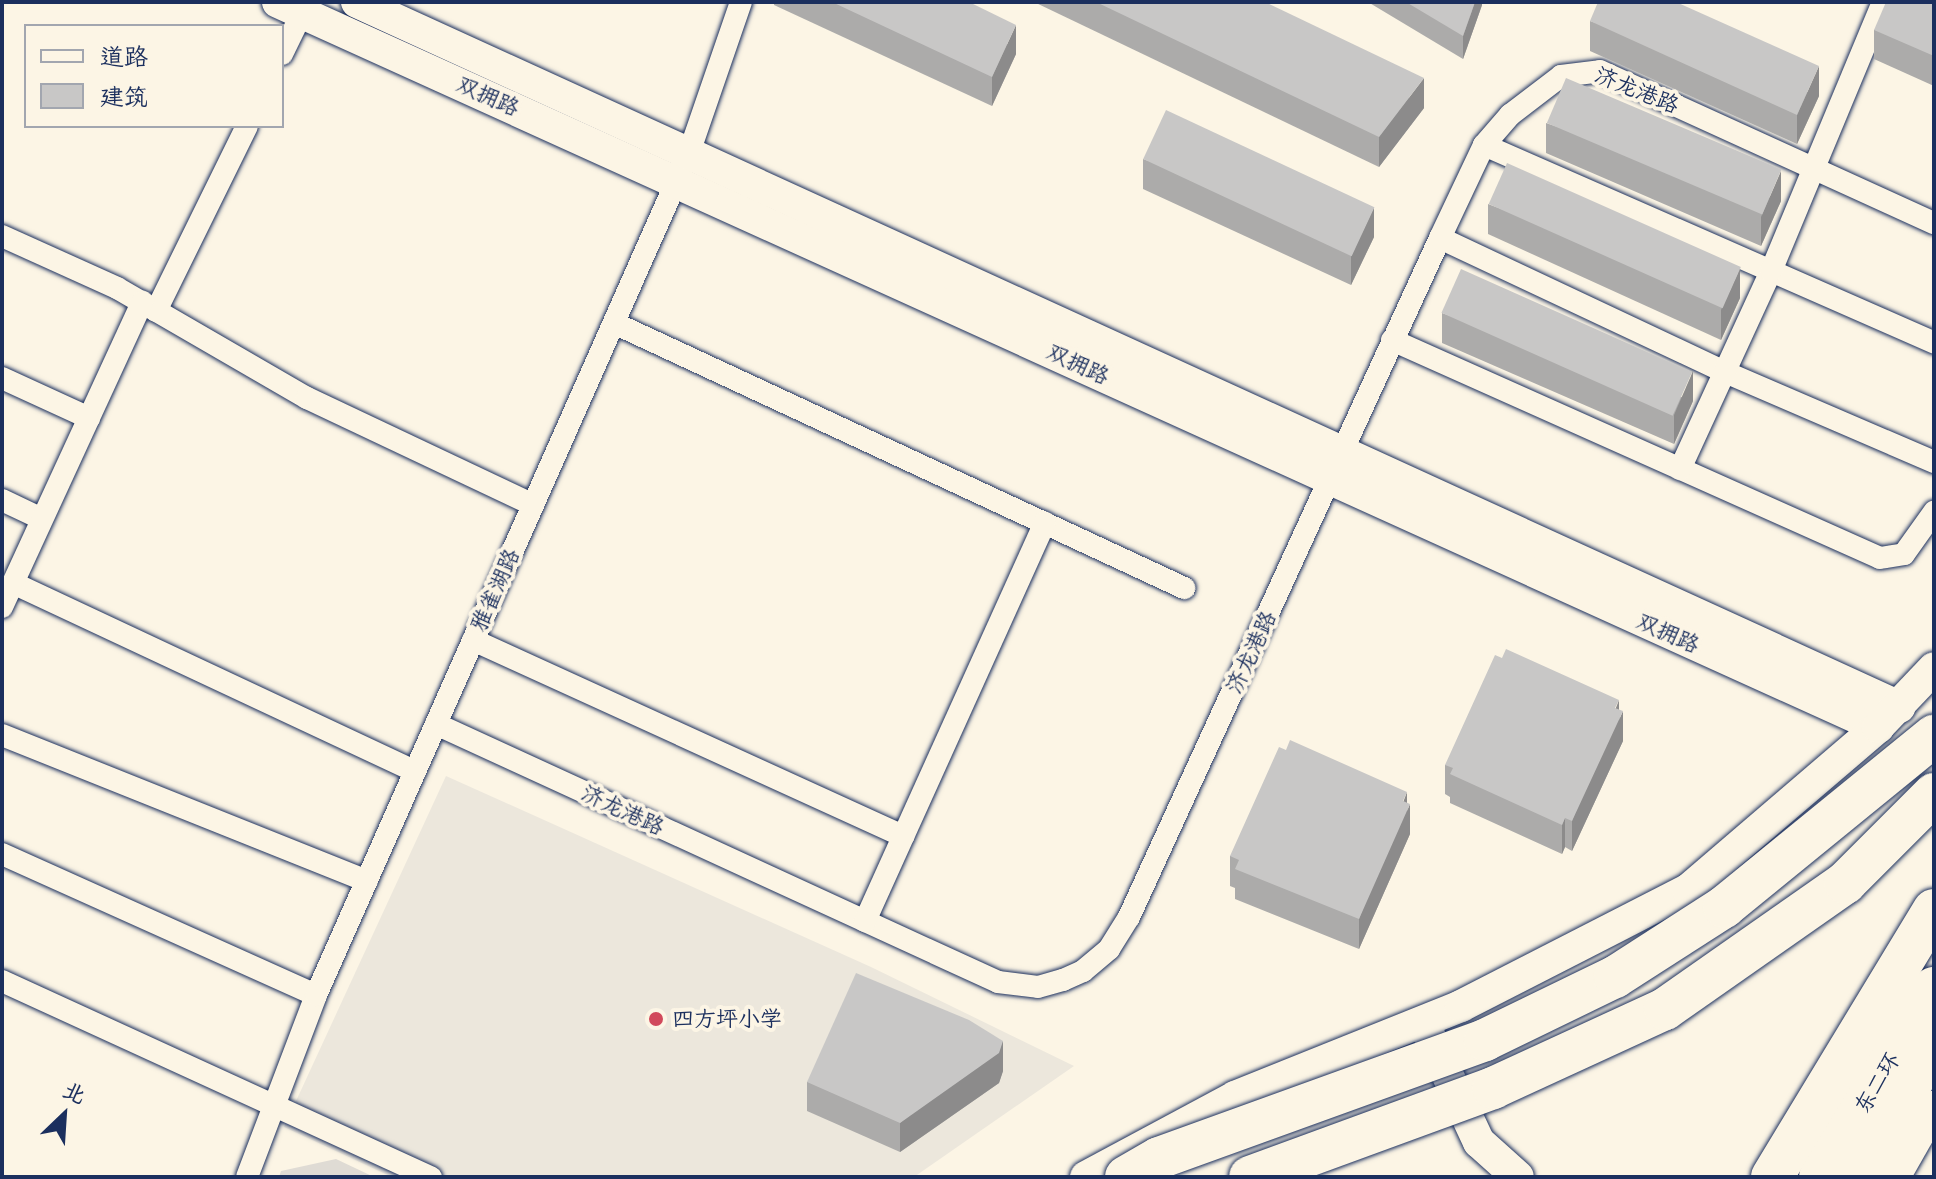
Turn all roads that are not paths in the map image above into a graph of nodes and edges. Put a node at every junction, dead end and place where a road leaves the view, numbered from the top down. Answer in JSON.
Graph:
{"nodes":[{"id":1,"x":357,"y":2,"type":"edge"},
{"id":2,"x":741,"y":2,"type":"edge"},
{"id":3,"x":1883,"y":2,"type":"edge"},
{"id":4,"x":290,"y":7,"type":"edge"},
{"id":5,"x":284,"y":42,"type":"edge"},
{"id":6,"x":246,"y":128,"type":"edge"},
{"id":7,"x":1484,"y":145,"type":"junction"},
{"id":8,"x":683,"y":167,"type":"junction"},
{"id":9,"x":1816,"y":167,"type":"junction"},
{"id":10,"x":1934,"y":223,"type":"edge"},
{"id":11,"x":2,"y":236,"type":"edge"},
{"id":12,"x":1440,"y":238,"type":"junction"},
{"id":13,"x":1771,"y":271,"type":"junction"},
{"id":14,"x":149,"y":307,"type":"junction"},
{"id":15,"x":614,"y":323,"type":"junction"},
{"id":16,"x":1392,"y":340,"type":"junction"},
{"id":17,"x":1934,"y":343,"type":"edge"},
{"id":18,"x":1725,"y":372,"type":"junction"},
{"id":19,"x":2,"y":378,"type":"edge"},
{"id":20,"x":89,"y":418,"type":"junction"},
{"id":21,"x":1934,"y":462,"type":"edge"},
{"id":22,"x":1337,"y":466,"type":"junction"},
{"id":23,"x":1680,"y":469,"type":"junction"},
{"id":24,"x":2,"y":500,"type":"edge"},
{"id":25,"x":533,"y":505,"type":"junction"},
{"id":26,"x":1934,"y":512,"type":"edge"},
{"id":27,"x":42,"y":519,"type":"junction"},
{"id":28,"x":1045,"y":523,"type":"junction"},
{"id":29,"x":13,"y":583,"type":"junction"},
{"id":30,"x":1184,"y":588,"type":"dead end"},
{"id":31,"x":2,"y":607,"type":"edge"},
{"id":32,"x":473,"y":640,"type":"junction"},
{"id":33,"x":1934,"y":668,"type":"edge"},
{"id":34,"x":1889,"y":717,"type":"junction"},
{"id":35,"x":436,"y":724,"type":"junction"},
{"id":36,"x":2,"y":735,"type":"edge"},
{"id":37,"x":1934,"y":736,"type":"edge"},
{"id":38,"x":415,"y":771,"type":"junction"},
{"id":39,"x":1934,"y":794,"type":"edge"},
{"id":40,"x":903,"y":836,"type":"junction"},
{"id":41,"x":2,"y":854,"type":"edge"},
{"id":42,"x":367,"y":881,"type":"junction"},
{"id":43,"x":1934,"y":910,"type":"edge"},
{"id":44,"x":865,"y":921,"type":"junction"},
{"id":45,"x":2,"y":981,"type":"edge"},
{"id":46,"x":1934,"y":988,"type":"edge"},
{"id":47,"x":316,"y":995,"type":"junction"},
{"id":48,"x":1423,"y":1021,"type":"junction"},
{"id":49,"x":1934,"y":1045,"type":"edge"},
{"id":50,"x":274,"y":1104,"type":"junction"},
{"id":51,"x":1934,"y":1107,"type":"edge"},
{"id":52,"x":247,"y":1177,"type":"edge"},
{"id":53,"x":431,"y":1177,"type":"edge"},
{"id":54,"x":1086,"y":1177,"type":"edge"},
{"id":55,"x":1126,"y":1177,"type":"edge"},
{"id":56,"x":1250,"y":1177,"type":"edge"},
{"id":57,"x":1518,"y":1177,"type":"edge"},
{"id":58,"x":1772,"y":1177,"type":"edge"},
{"id":59,"x":1820,"y":1177,"type":"edge"},
{"id":60,"x":1855,"y":1177,"type":"edge"},
{"id":61,"x":1894,"y":1177,"type":"edge"}],
"edges":[{"from":1,"to":8,"type":"main road","name":"双拥路"},
{"from":2,"to":8,"type":"street","name":"雅雀湖路"},
{"from":3,"to":9,"type":"street"},
{"from":4,"to":5,"type":"street"},
{"from":4,"to":8,"type":"main road","name":"双拥路"},
{"from":6,"to":14,"type":"street"},
{"from":7,"to":9,"type":"street","name":"济龙港路"},
{"from":7,"to":12,"type":"street","name":"济龙港路"},
{"from":7,"to":13,"type":"street"},
{"from":8,"to":15,"type":"street","name":"雅雀湖路"},
{"from":8,"to":22,"type":"main road","name":"双拥路"},
{"from":9,"to":10,"type":"street","name":"济龙港路"},
{"from":9,"to":13,"type":"street"},
{"from":11,"to":14,"type":"street"},
{"from":12,"to":16,"type":"street","name":"济龙港路"},
{"from":12,"to":18,"type":"street"},
{"from":13,"to":17,"type":"street"},
{"from":13,"to":18,"type":"street"},
{"from":14,"to":20,"type":"street"},
{"from":14,"to":25,"type":"street"},
{"from":15,"to":25,"type":"street","name":"雅雀湖路"},
{"from":15,"to":28,"type":"street"},
{"from":16,"to":22,"type":"street","name":"济龙港路"},
{"from":16,"to":23,"type":"street"},
{"from":18,"to":21,"type":"street"},
{"from":18,"to":23,"type":"street"},
{"from":19,"to":20,"type":"street"},
{"from":20,"to":27,"type":"street"},
{"from":22,"to":34,"type":"main road","name":"双拥路"},
{"from":22,"to":44,"type":"street","name":"济龙港路"},
{"from":23,"to":26,"type":"street"},
{"from":24,"to":27,"type":"street"},
{"from":25,"to":32,"type":"street","name":"雅雀湖路"},
{"from":27,"to":29,"type":"street"},
{"from":28,"to":30,"type":"street"},
{"from":28,"to":40,"type":"street"},
{"from":29,"to":31,"type":"street"},
{"from":29,"to":38,"type":"street"},
{"from":32,"to":35,"type":"street","name":"雅雀湖路"},
{"from":32,"to":40,"type":"street"},
{"from":33,"to":34,"type":"main road"},
{"from":34,"to":48,"type":"main road"},
{"from":35,"to":38,"type":"street","name":"雅雀湖路"},
{"from":35,"to":44,"type":"street","name":"济龙港路"},
{"from":36,"to":42,"type":"street"},
{"from":37,"to":55,"type":"highway","bridge":true},
{"from":38,"to":42,"type":"street","name":"雅雀湖路"},
{"from":39,"to":56,"type":"highway","bridge":true},
{"from":40,"to":44,"type":"street"},
{"from":41,"to":47,"type":"street"},
{"from":42,"to":47,"type":"street","name":"雅雀湖路"},
{"from":43,"to":58,"type":"highway"},
{"from":45,"to":50,"type":"street"},
{"from":46,"to":59,"type":"highway","name":"东二环"},
{"from":47,"to":50,"type":"street","name":"雅雀湖路"},
{"from":48,"to":54,"type":"main road"},
{"from":48,"to":57,"type":"main road"},
{"from":49,"to":60,"type":"highway"},
{"from":50,"to":52,"type":"street","name":"雅雀湖路"},
{"from":50,"to":53,"type":"street"},
{"from":51,"to":61,"type":"main road"}]}
